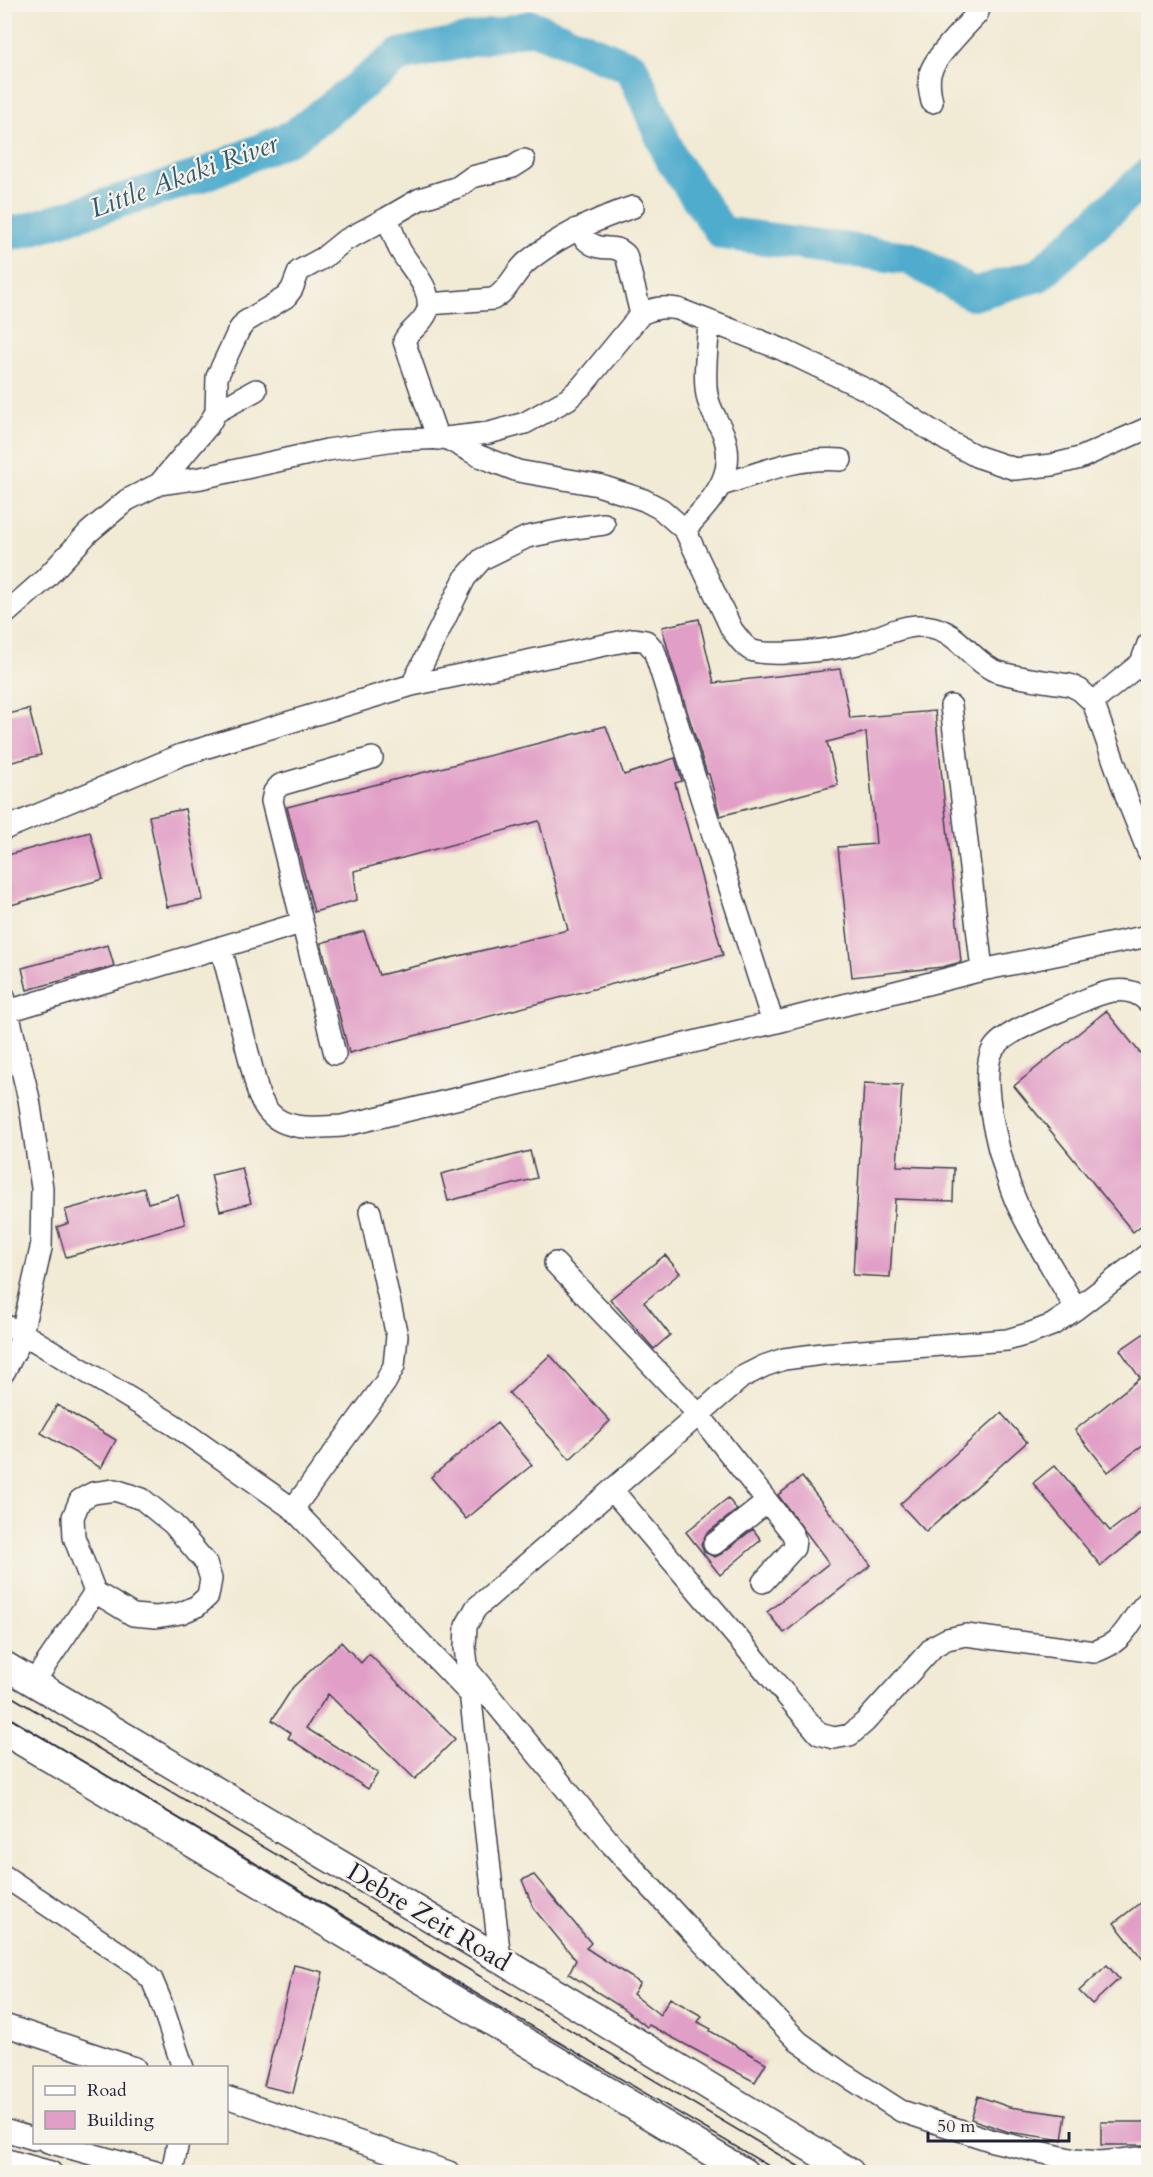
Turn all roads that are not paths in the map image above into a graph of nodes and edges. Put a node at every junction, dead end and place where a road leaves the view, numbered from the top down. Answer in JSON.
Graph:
{"nodes":[{"id":1,"x":981,"y":4,"type":"edge"},
{"id":2,"x":932,"y":102,"type":"dead end"},
{"id":3,"x":524,"y":160,"type":"dead end"},
{"id":4,"x":633,"y":207,"type":"dead end"},
{"id":5,"x":387,"y":218,"type":"junction"},
{"id":6,"x":577,"y":229,"type":"junction"},
{"id":7,"x":429,"y":304,"type":"junction"},
{"id":8,"x":641,"y":314,"type":"junction"},
{"id":9,"x":709,"y":321,"type":"junction"},
{"id":10,"x":256,"y":390,"type":"dead end"},
{"id":11,"x":216,"y":412,"type":"junction"},
{"id":12,"x":1149,"y":428,"type":"edge"},
{"id":13,"x":442,"y":438,"type":"junction"},
{"id":14,"x":841,"y":460,"type":"dead end"},
{"id":15,"x":159,"y":484,"type":"junction"},
{"id":16,"x":722,"y":485,"type":"junction"},
{"id":17,"x":604,"y":524,"type":"dead end"},
{"id":18,"x":685,"y":530,"type":"junction"},
{"id":19,"x":4,"y":615,"type":"edge"},
{"id":20,"x":1149,"y":644,"type":"edge"},
{"id":21,"x":412,"y":685,"type":"junction"},
{"id":22,"x":1093,"y":702,"type":"junction"},
{"id":23,"x":951,"y":706,"type":"dead end"},
{"id":24,"x":372,"y":758,"type":"dead end"},
{"id":25,"x":4,"y":829,"type":"edge"},
{"id":26,"x":1149,"y":851,"type":"edge"},
{"id":27,"x":301,"y":923,"type":"junction"},
{"id":28,"x":1149,"y":936,"type":"edge"},
{"id":29,"x":221,"y":947,"type":"junction"},
{"id":30,"x":982,"y":970,"type":"junction"},
{"id":31,"x":6,"y":1000,"type":"edge"},
{"id":32,"x":1149,"y":1002,"type":"edge"},
{"id":33,"x":773,"y":1023,"type":"junction"},
{"id":34,"x":335,"y":1054,"type":"dead end"},
{"id":35,"x":370,"y":1212,"type":"dead end"},
{"id":36,"x":1149,"y":1254,"type":"edge"},
{"id":37,"x":555,"y":1263,"type":"dead end"},
{"id":38,"x":1076,"y":1309,"type":"junction"},
{"id":39,"x":13,"y":1329,"type":"edge"},
{"id":40,"x":4,"y":1371,"type":"edge"},
{"id":41,"x":699,"y":1415,"type":"junction"},
{"id":42,"x":613,"y":1491,"type":"junction"},
{"id":43,"x":767,"y":1502,"type":"junction"},
{"id":44,"x":293,"y":1509,"type":"junction"},
{"id":45,"x":714,"y":1544,"type":"dead end"},
{"id":46,"x":763,"y":1582,"type":"dead end"},
{"id":47,"x":95,"y":1592,"type":"junction"},
{"id":48,"x":1149,"y":1601,"type":"edge"},
{"id":49,"x":4,"y":1665,"type":"edge"},
{"id":50,"x":467,"y":1670,"type":"junction"},
{"id":51,"x":33,"y":1683,"type":"junction"},
{"id":52,"x":470,"y":1694,"type":"junction"},
{"id":53,"x":4,"y":1731,"type":"edge"},
{"id":54,"x":4,"y":1876,"type":"edge"},
{"id":55,"x":500,"y":1959,"type":"junction"},
{"id":56,"x":4,"y":2025,"type":"edge"},
{"id":57,"x":132,"y":2066,"type":"edge"},
{"id":58,"x":183,"y":2066,"type":"edge"},
{"id":59,"x":228,"y":2098,"type":"edge"},
{"id":60,"x":4,"y":2130,"type":"edge"},
{"id":61,"x":33,"y":2139,"type":"edge"},
{"id":62,"x":55,"y":2144,"type":"edge"},
{"id":63,"x":178,"y":2144,"type":"edge"},
{"id":64,"x":1149,"y":2157,"type":"edge"},
{"id":65,"x":4,"y":2159,"type":"edge"},
{"id":66,"x":1123,"y":2167,"type":"edge"},
{"id":67,"x":51,"y":2172,"type":"edge"},
{"id":68,"x":156,"y":2172,"type":"edge"},
{"id":69,"x":172,"y":2172,"type":"edge"},
{"id":70,"x":449,"y":2172,"type":"edge"},
{"id":71,"x":744,"y":2172,"type":"edge"},
{"id":72,"x":850,"y":2172,"type":"edge"}],
"edges":[{"from":1,"to":2,"type":"street"},
{"from":3,"to":5,"type":"street"},
{"from":4,"to":6,"type":"street"},
{"from":5,"to":7,"type":"street"},
{"from":5,"to":11,"type":"street"},
{"from":6,"to":7,"type":"street"},
{"from":6,"to":8,"type":"street"},
{"from":7,"to":13,"type":"street"},
{"from":8,"to":9,"type":"street"},
{"from":8,"to":13,"type":"street"},
{"from":9,"to":12,"type":"street"},
{"from":9,"to":16,"type":"street"},
{"from":10,"to":11,"type":"street"},
{"from":11,"to":15,"type":"street"},
{"from":13,"to":15,"type":"street"},
{"from":13,"to":18,"type":"street"},
{"from":14,"to":16,"type":"street"},
{"from":15,"to":19,"type":"street"},
{"from":16,"to":18,"type":"street"},
{"from":17,"to":21,"type":"street"},
{"from":18,"to":22,"type":"street"},
{"from":20,"to":22,"type":"street"},
{"from":21,"to":25,"type":"street"},
{"from":21,"to":33,"type":"street"},
{"from":22,"to":26,"type":"street"},
{"from":23,"to":30,"type":"street"},
{"from":24,"to":27,"type":"street"},
{"from":27,"to":29,"type":"street"},
{"from":27,"to":34,"type":"street"},
{"from":28,"to":30,"type":"street"},
{"from":29,"to":31,"type":"street"},
{"from":29,"to":33,"type":"street"},
{"from":30,"to":33,"type":"street"},
{"from":31,"to":39,"type":"street"},
{"from":32,"to":38,"type":"street"},
{"from":35,"to":44,"type":"street"},
{"from":36,"to":38,"type":"street"},
{"from":37,"to":41,"type":"street"},
{"from":38,"to":41,"type":"street"},
{"from":39,"to":40,"type":"street"},
{"from":39,"to":44,"type":"street"},
{"from":41,"to":42,"type":"street"},
{"from":41,"to":43,"type":"street"},
{"from":42,"to":48,"type":"street"},
{"from":42,"to":50,"type":"street"},
{"from":43,"to":45,"type":"street"},
{"from":43,"to":46,"type":"street"},
{"from":44,"to":52,"type":"street"},
{"from":47,"to":47,"type":"street"},
{"from":47,"to":51,"type":"street"},
{"from":49,"to":51,"type":"main road","name":"Debre Zeit Road"},
{"from":50,"to":52,"type":"street"},
{"from":50,"to":66,"type":"street"},
{"from":51,"to":55,"type":"main road","name":"Debre Zeit Road"},
{"from":52,"to":55,"type":"street"},
{"from":53,"to":71,"type":"main road"},
{"from":54,"to":58,"type":"street"},
{"from":55,"to":72,"type":"main road","name":"Debre Zeit Road"},
{"from":56,"to":57,"type":"street"},
{"from":59,"to":70,"type":"street"},
{"from":60,"to":61,"type":"street"},
{"from":62,"to":68,"type":"street"},
{"from":63,"to":69,"type":"street"},
{"from":64,"to":66,"type":"street"},
{"from":65,"to":67,"type":"street"}]}
